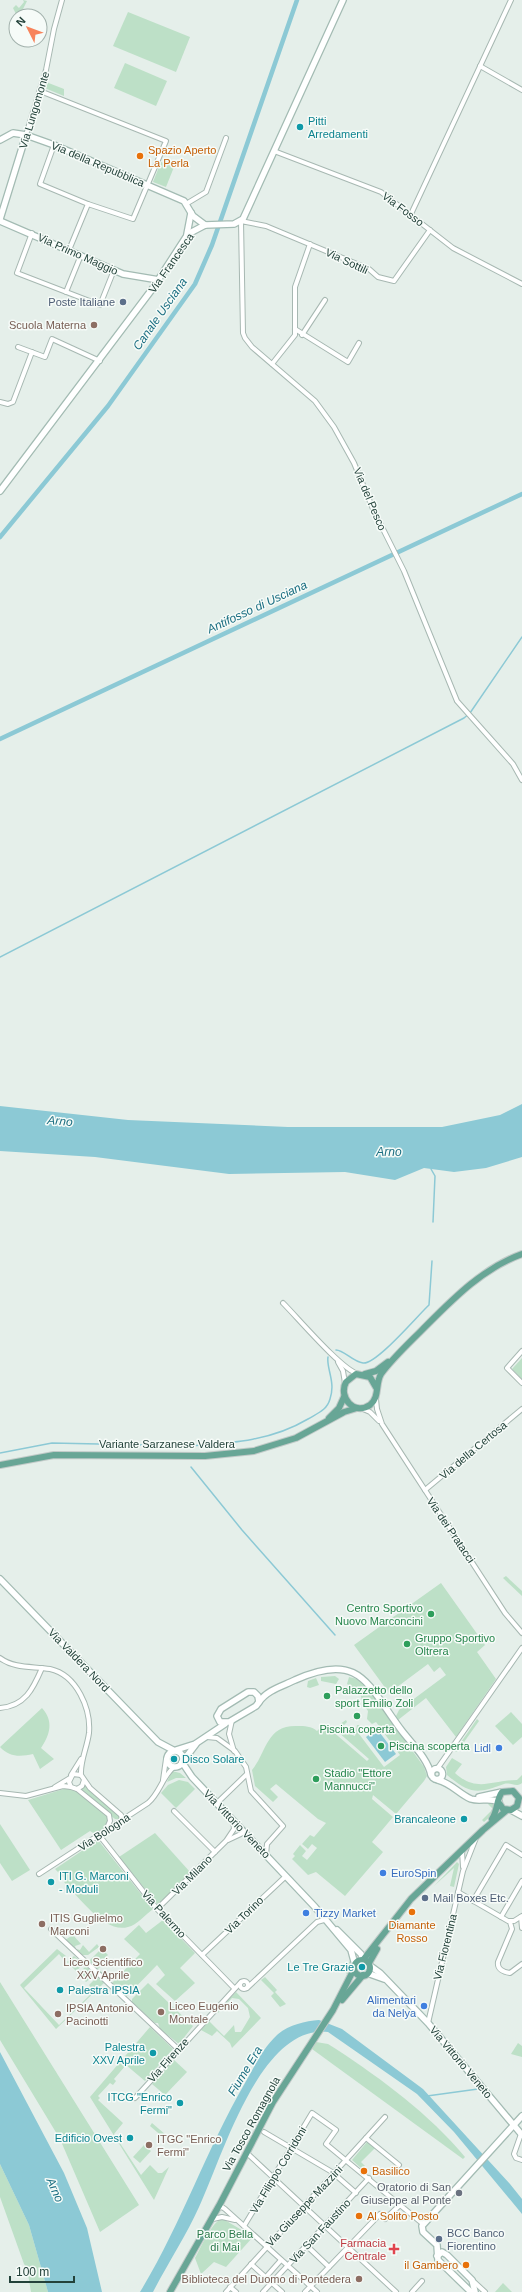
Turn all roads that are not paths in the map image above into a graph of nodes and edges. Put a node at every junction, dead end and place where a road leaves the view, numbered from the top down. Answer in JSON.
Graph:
{"nodes":[{"id":1,"x":62,"y":0,"type":"edge"},
{"id":2,"x":343,"y":0,"type":"edge"},
{"id":3,"x":511,"y":0,"type":"edge"},
{"id":4,"x":480,"y":66,"type":"junction"},
{"id":5,"x":40,"y":90,"type":"junction"},
{"id":6,"x":522,"y":90,"type":"edge"},
{"id":7,"x":26,"y":135,"type":"junction"},
{"id":8,"x":226,"y":138,"type":"dead end"},
{"id":9,"x":0,"y":140,"type":"edge"},
{"id":10,"x":54,"y":145,"type":"junction"},
{"id":11,"x":274,"y":151,"type":"junction"},
{"id":12,"x":147,"y":185,"type":"junction"},
{"id":13,"x":88,"y":204,"type":"junction"},
{"id":14,"x":186,"y":204,"type":"junction"},
{"id":15,"x":411,"y":214,"type":"junction"},
{"id":16,"x":191,"y":216,"type":"junction"},
{"id":17,"x":0,"y":220,"type":"edge"},
{"id":18,"x":241,"y":221,"type":"junction"},
{"id":19,"x":205,"y":225,"type":"junction"},
{"id":20,"x":197,"y":228,"type":"junction"},
{"id":21,"x":430,"y":230,"type":"junction"},
{"id":22,"x":32,"y":234,"type":"junction"},
{"id":23,"x":186,"y":237,"type":"junction"},
{"id":24,"x":310,"y":244,"type":"junction"},
{"id":25,"x":69,"y":250,"type":"junction"},
{"id":26,"x":81,"y":255,"type":"junction"},
{"id":27,"x":114,"y":270,"type":"junction"},
{"id":28,"x":159,"y":280,"type":"junction"},
{"id":29,"x":522,"y":284,"type":"edge"},
{"id":30,"x":66,"y":292,"type":"junction"},
{"id":31,"x":325,"y":300,"type":"dead end"},
{"id":32,"x":295,"y":329,"type":"junction"},
{"id":33,"x":302,"y":335,"type":"junction"},
{"id":34,"x":359,"y":343,"type":"dead end"},
{"id":35,"x":18,"y":347,"type":"dead end"},
{"id":36,"x":32,"y":352,"type":"junction"},
{"id":37,"x":100,"y":361,"type":"junction"},
{"id":38,"x":272,"y":364,"type":"junction"},
{"id":39,"x":0,"y":402,"type":"edge"},
{"id":40,"x":0,"y":491,"type":"edge"},
{"id":41,"x":522,"y":780,"type":"edge"},
{"id":42,"x":522,"y":1254,"type":"edge"},
{"id":43,"x":283,"y":1303,"type":"dead end"},
{"id":44,"x":403,"y":1349,"type":"junction"},
{"id":45,"x":522,"y":1351,"type":"edge"},
{"id":46,"x":335,"y":1356,"type":"junction"},
{"id":47,"x":361,"y":1374,"type":"junction"},
{"id":48,"x":344,"y":1384,"type":"junction"},
{"id":49,"x":522,"y":1384,"type":"edge"},
{"id":50,"x":377,"y":1391,"type":"junction"},
{"id":51,"x":344,"y":1397,"type":"junction"},
{"id":52,"x":359,"y":1408,"type":"junction"},
{"id":53,"x":522,"y":1409,"type":"edge"},
{"id":54,"x":322,"y":1424,"type":"junction"},
{"id":55,"x":382,"y":1424,"type":"junction"},
{"id":56,"x":0,"y":1466,"type":"edge"},
{"id":57,"x":425,"y":1490,"type":"junction"},
{"id":58,"x":0,"y":1579,"type":"edge"},
{"id":59,"x":522,"y":1633,"type":"edge"},
{"id":60,"x":522,"y":1648,"type":"edge"},
{"id":61,"x":0,"y":1658,"type":"edge"},
{"id":62,"x":42,"y":1668,"type":"junction"},
{"id":63,"x":272,"y":1691,"type":"junction"},
{"id":64,"x":254,"y":1692,"type":"junction"},
{"id":65,"x":259,"y":1702,"type":"junction"},
{"id":66,"x":0,"y":1708,"type":"edge"},
{"id":67,"x":217,"y":1716,"type":"junction"},
{"id":68,"x":232,"y":1720,"type":"junction"},
{"id":69,"x":225,"y":1724,"type":"junction"},
{"id":70,"x":206,"y":1736,"type":"junction"},
{"id":71,"x":199,"y":1741,"type":"junction"},
{"id":72,"x":158,"y":1742,"type":"junction"},
{"id":73,"x":85,"y":1749,"type":"junction"},
{"id":74,"x":174,"y":1750,"type":"junction"},
{"id":75,"x":235,"y":1752,"type":"junction"},
{"id":76,"x":166,"y":1758,"type":"junction"},
{"id":77,"x":422,"y":1758,"type":"junction"},
{"id":78,"x":182,"y":1762,"type":"junction"},
{"id":79,"x":175,"y":1767,"type":"junction"},
{"id":80,"x":439,"y":1770,"type":"junction"},
{"id":81,"x":247,"y":1774,"type":"junction"},
{"id":82,"x":431,"y":1774,"type":"junction"},
{"id":83,"x":81,"y":1776,"type":"junction"},
{"id":84,"x":71,"y":1777,"type":"junction"},
{"id":85,"x":192,"y":1777,"type":"junction"},
{"id":86,"x":84,"y":1780,"type":"junction"},
{"id":87,"x":438,"y":1780,"type":"junction"},
{"id":88,"x":162,"y":1784,"type":"junction"},
{"id":89,"x":450,"y":1785,"type":"junction"},
{"id":90,"x":75,"y":1788,"type":"junction"},
{"id":91,"x":522,"y":1790,"type":"edge"},
{"id":92,"x":514,"y":1791,"type":"junction"},
{"id":93,"x":46,"y":1792,"type":"junction"},
{"id":94,"x":502,"y":1792,"type":"junction"},
{"id":95,"x":0,"y":1793,"type":"edge"},
{"id":96,"x":467,"y":1796,"type":"junction"},
{"id":97,"x":499,"y":1802,"type":"junction"},
{"id":98,"x":520,"y":1802,"type":"edge"},
{"id":99,"x":217,"y":1803,"type":"junction"},
{"id":100,"x":509,"y":1810,"type":"junction"},
{"id":101,"x":117,"y":1811,"type":"junction"},
{"id":102,"x":174,"y":1811,"type":"dead end"},
{"id":103,"x":107,"y":1813,"type":"junction"},
{"id":104,"x":132,"y":1813,"type":"junction"},
{"id":105,"x":522,"y":1815,"type":"edge"},
{"id":106,"x":232,"y":1819,"type":"junction"},
{"id":107,"x":121,"y":1821,"type":"junction"},
{"id":108,"x":483,"y":1830,"type":"junction"},
{"id":109,"x":105,"y":1831,"type":"junction"},
{"id":110,"x":245,"y":1832,"type":"junction"},
{"id":111,"x":99,"y":1835,"type":"junction"},
{"id":112,"x":478,"y":1835,"type":"junction"},
{"id":113,"x":226,"y":1841,"type":"junction"},
{"id":114,"x":464,"y":1850,"type":"junction"},
{"id":115,"x":215,"y":1852,"type":"junction"},
{"id":116,"x":266,"y":1855,"type":"junction"},
{"id":117,"x":522,"y":1855,"type":"edge"},
{"id":118,"x":468,"y":1859,"type":"junction"},
{"id":119,"x":451,"y":1862,"type":"junction"},
{"id":120,"x":463,"y":1864,"type":"junction"},
{"id":121,"x":463,"y":1872,"type":"junction"},
{"id":122,"x":39,"y":1874,"type":"dead end"},
{"id":123,"x":286,"y":1876,"type":"junction"},
{"id":124,"x":522,"y":1881,"type":"edge"},
{"id":125,"x":423,"y":1889,"type":"junction"},
{"id":126,"x":458,"y":1892,"type":"junction"},
{"id":127,"x":473,"y":1901,"type":"junction"},
{"id":128,"x":315,"y":1907,"type":"junction"},
{"id":129,"x":157,"y":1909,"type":"junction"},
{"id":130,"x":522,"y":1916,"type":"edge"},
{"id":131,"x":501,"y":1917,"type":"junction"},
{"id":132,"x":324,"y":1920,"type":"junction"},
{"id":133,"x":510,"y":1922,"type":"junction"},
{"id":134,"x":521,"y":1927,"type":"edge"},
{"id":135,"x":513,"y":1928,"type":"junction"},
{"id":136,"x":51,"y":1929,"type":"dead end"},
{"id":137,"x":202,"y":1955,"type":"junction"},
{"id":138,"x":363,"y":1960,"type":"junction"},
{"id":139,"x":369,"y":1964,"type":"junction"},
{"id":140,"x":522,"y":1964,"type":"edge"},
{"id":141,"x":354,"y":1967,"type":"junction"},
{"id":142,"x":365,"y":1974,"type":"junction"},
{"id":143,"x":387,"y":1981,"type":"junction"},
{"id":144,"x":241,"y":1982,"type":"junction"},
{"id":145,"x":234,"y":1988,"type":"junction"},
{"id":146,"x":241,"y":1988,"type":"junction"},
{"id":147,"x":246,"y":1988,"type":"junction"},
{"id":148,"x":333,"y":2010,"type":"junction"},
{"id":149,"x":428,"y":2023,"type":"junction"},
{"id":150,"x":178,"y":2050,"type":"junction"},
{"id":151,"x":135,"y":2098,"type":"dead end"},
{"id":152,"x":522,"y":2116,"type":"edge"},
{"id":153,"x":385,"y":2117,"type":"dead end"},
{"id":154,"x":514,"y":2125,"type":"junction"},
{"id":155,"x":264,"y":2132,"type":"dead end"},
{"id":156,"x":522,"y":2135,"type":"edge"},
{"id":157,"x":366,"y":2138,"type":"junction"},
{"id":158,"x":291,"y":2147,"type":"junction"},
{"id":159,"x":250,"y":2155,"type":"dead end"},
{"id":160,"x":347,"y":2160,"type":"junction"},
{"id":161,"x":522,"y":2160,"type":"edge"},
{"id":162,"x":399,"y":2165,"type":"dead end"},
{"id":163,"x":335,"y":2174,"type":"junction"},
{"id":164,"x":273,"y":2177,"type":"junction"},
{"id":165,"x":369,"y":2178,"type":"junction"},
{"id":166,"x":356,"y":2192,"type":"junction"},
{"id":167,"x":224,"y":2196,"type":"junction"},
{"id":168,"x":400,"y":2205,"type":"junction"},
{"id":169,"x":304,"y":2206,"type":"junction"},
{"id":170,"x":218,"y":2208,"type":"junction"},
{"id":171,"x":228,"y":2212,"type":"junction"},
{"id":172,"x":380,"y":2214,"type":"dead end"},
{"id":173,"x":229,"y":2218,"type":"junction"},
{"id":174,"x":386,"y":2219,"type":"dead end"},
{"id":175,"x":210,"y":2221,"type":"junction"},
{"id":176,"x":239,"y":2222,"type":"junction"},
{"id":177,"x":423,"y":2224,"type":"junction"},
{"id":178,"x":325,"y":2225,"type":"junction"},
{"id":179,"x":244,"y":2226,"type":"junction"},
{"id":180,"x":306,"y":2245,"type":"junction"},
{"id":181,"x":348,"y":2246,"type":"junction"},
{"id":182,"x":267,"y":2247,"type":"junction"},
{"id":183,"x":437,"y":2256,"type":"junction"},
{"id":184,"x":281,"y":2260,"type":"junction"},
{"id":185,"x":251,"y":2264,"type":"junction"},
{"id":186,"x":288,"y":2266,"type":"junction"},
{"id":187,"x":329,"y":2267,"type":"junction"},
{"id":188,"x":266,"y":2277,"type":"junction"},
{"id":189,"x":472,"y":2280,"type":"junction"},
{"id":190,"x":422,"y":2281,"type":"dead end"},
{"id":191,"x":272,"y":2283,"type":"junction"},
{"id":192,"x":310,"y":2286,"type":"junction"},
{"id":193,"x":230,"y":2287,"type":"junction"},
{"id":194,"x":170,"y":2292,"type":"edge"},
{"id":195,"x":226,"y":2292,"type":"edge"},
{"id":196,"x":236,"y":2292,"type":"edge"},
{"id":197,"x":263,"y":2292,"type":"edge"},
{"id":198,"x":282,"y":2292,"type":"edge"},
{"id":199,"x":305,"y":2292,"type":"edge"},
{"id":200,"x":317,"y":2292,"type":"edge"},
{"id":201,"x":396,"y":2292,"type":"edge"},
{"id":202,"x":412,"y":2292,"type":"edge"},
{"id":203,"x":471,"y":2292,"type":"edge"},
{"id":204,"x":475,"y":2292,"type":"edge"},
{"id":205,"x":485,"y":2292,"type":"edge"}],
"edges":[{"from":1,"to":5,"type":"street","name":"Via Lungomonte"},
{"from":2,"to":11,"type":"street"},
{"from":3,"to":4,"type":"street"},
{"from":4,"to":6,"type":"street"},
{"from":4,"to":15,"type":"street"},
{"from":5,"to":7,"type":"street","name":"Via Lungomonte"},
{"from":5,"to":12,"type":"street"},
{"from":7,"to":9,"type":"street","name":"Via della Repubblica"},
{"from":7,"to":10,"type":"street","name":"Via della Repubblica"},
{"from":7,"to":17,"type":"street","name":"Via Lungomonte"},
{"from":8,"to":14,"type":"street"},
{"from":10,"to":12,"type":"street","name":"Via della Repubblica"},
{"from":10,"to":13,"type":"street"},
{"from":11,"to":15,"type":"street","name":"Via Fosso"},
{"from":11,"to":18,"type":"street"},
{"from":12,"to":13,"type":"street"},
{"from":12,"to":14,"type":"street","name":"Via della Repubblica"},
{"from":13,"to":25,"type":"street"},
{"from":14,"to":16,"type":"street"},
{"from":15,"to":21,"type":"street","name":"Via Fosso"},
{"from":16,"to":19,"type":"street"},
{"from":16,"to":20,"type":"street"},
{"from":16,"to":23,"type":"street"},
{"from":17,"to":22,"type":"street","name":"Via Primo Maggio"},
{"from":18,"to":19,"type":"street","name":"Via Francesca"},
{"from":18,"to":24,"type":"street","name":"Via Sottili"},
{"from":18,"to":38,"type":"street","name":"Via del Pesco"},
{"from":19,"to":20,"type":"street","name":"Via Francesca"},
{"from":20,"to":23,"type":"street","name":"Via Francesca"},
{"from":21,"to":24,"type":"street","name":"Via Sottili"},
{"from":21,"to":29,"type":"street","name":"Via Fosso"},
{"from":22,"to":25,"type":"street","name":"Via Primo Maggio"},
{"from":22,"to":30,"type":"street"},
{"from":23,"to":28,"type":"street","name":"Via Francesca"},
{"from":24,"to":32,"type":"street"},
{"from":25,"to":26,"type":"street","name":"Via Primo Maggio"},
{"from":26,"to":27,"type":"street","name":"Via Primo Maggio"},
{"from":26,"to":30,"type":"street"},
{"from":27,"to":28,"type":"street","name":"Via Primo Maggio"},
{"from":27,"to":30,"type":"street"},
{"from":28,"to":37,"type":"street","name":"Via Francesca"},
{"from":31,"to":33,"type":"street"},
{"from":32,"to":33,"type":"street"},
{"from":32,"to":38,"type":"street"},
{"from":33,"to":34,"type":"street"},
{"from":35,"to":36,"type":"street"},
{"from":36,"to":37,"type":"street"},
{"from":36,"to":39,"type":"street"},
{"from":37,"to":40,"type":"street","name":"Via Francesca"},
{"from":38,"to":41,"type":"street","name":"Via del Pesco"},
{"from":42,"to":44,"type":"main road"},
{"from":43,"to":46,"type":"street"},
{"from":44,"to":47,"type":"main road"},
{"from":44,"to":50,"type":"main road"},
{"from":45,"to":49,"type":"street"},
{"from":46,"to":47,"type":"street"},
{"from":46,"to":48,"type":"street"},
{"from":47,"to":48,"type":"main road"},
{"from":47,"to":50,"type":"main road"},
{"from":48,"to":51,"type":"main road"},
{"from":50,"to":52,"type":"main road"},
{"from":50,"to":55,"type":"street","name":"Via dei Pratacci"},
{"from":51,"to":52,"type":"main road"},
{"from":51,"to":54,"type":"main road","name":"Variante Sarzanese Valdera"},
{"from":52,"to":54,"type":"main road","name":"Variante Sarzanese Valdera"},
{"from":52,"to":55,"type":"street","name":"Via dei Pratacci"},
{"from":53,"to":57,"type":"street","name":"Via della Certosa"},
{"from":54,"to":56,"type":"main road","name":"Variante Sarzanese Valdera"},
{"from":55,"to":57,"type":"street","name":"Via dei Pratacci"},
{"from":57,"to":59,"type":"street","name":"Via dei Pratacci"},
{"from":58,"to":72,"type":"street","name":"Via Valdera Nord"},
{"from":60,"to":80,"type":"street"},
{"from":61,"to":62,"type":"street"},
{"from":62,"to":66,"type":"street"},
{"from":62,"to":73,"type":"street"},
{"from":63,"to":64,"type":"street"},
{"from":63,"to":65,"type":"street"},
{"from":63,"to":77,"type":"street"},
{"from":64,"to":65,"type":"street"},
{"from":64,"to":67,"type":"street"},
{"from":65,"to":68,"type":"street"},
{"from":67,"to":69,"type":"street"},
{"from":67,"to":70,"type":"street"},
{"from":68,"to":69,"type":"street"},
{"from":68,"to":75,"type":"street"},
{"from":69,"to":70,"type":"street"},
{"from":70,"to":71,"type":"street"},
{"from":70,"to":75,"type":"street"},
{"from":71,"to":74,"type":"street"},
{"from":71,"to":78,"type":"street"},
{"from":72,"to":74,"type":"street","name":"Via Valdera Nord"},
{"from":72,"to":76,"type":"street","name":"Via Valdera Nord"},
{"from":73,"to":83,"type":"street"},
{"from":73,"to":84,"type":"street"},
{"from":74,"to":76,"type":"street"},
{"from":74,"to":78,"type":"street"},
{"from":75,"to":81,"type":"street"},
{"from":76,"to":79,"type":"street","name":"Via Valdera Nord"},
{"from":76,"to":88,"type":"street","name":"Via Bologna"},
{"from":77,"to":80,"type":"street"},
{"from":77,"to":82,"type":"street"},
{"from":78,"to":79,"type":"street"},
{"from":78,"to":85,"type":"street","name":"Via Vittorio Veneto"},
{"from":79,"to":85,"type":"street","name":"Via Vittorio Veneto"},
{"from":79,"to":88,"type":"street","name":"Via Bologna"},
{"from":80,"to":82,"type":"street"},
{"from":80,"to":87,"type":"street"},
{"from":80,"to":89,"type":"street"},
{"from":81,"to":99,"type":"street"},
{"from":81,"to":116,"type":"street"},
{"from":82,"to":87,"type":"street"},
{"from":83,"to":84,"type":"street"},
{"from":83,"to":86,"type":"street"},
{"from":84,"to":90,"type":"street"},
{"from":84,"to":93,"type":"street"},
{"from":85,"to":99,"type":"street","name":"Via Vittorio Veneto"},
{"from":86,"to":90,"type":"street"},
{"from":86,"to":101,"type":"street"},
{"from":87,"to":89,"type":"street"},
{"from":88,"to":104,"type":"street","name":"Via Bologna"},
{"from":89,"to":96,"type":"street"},
{"from":90,"to":93,"type":"street"},
{"from":90,"to":103,"type":"street"},
{"from":91,"to":92,"type":"main road"},
{"from":92,"to":94,"type":"main road"},
{"from":92,"to":98,"type":"main road"},
{"from":93,"to":95,"type":"street"},
{"from":94,"to":96,"type":"street"},
{"from":94,"to":97,"type":"main road"},
{"from":96,"to":97,"type":"street"},
{"from":97,"to":100,"type":"main road"},
{"from":97,"to":108,"type":"main road"},
{"from":98,"to":100,"type":"main road"},
{"from":98,"to":105,"type":"street"},
{"from":99,"to":106,"type":"street","name":"Via Vittorio Veneto"},
{"from":100,"to":105,"type":"street"},
{"from":100,"to":108,"type":"main road"},
{"from":101,"to":104,"type":"street"},
{"from":101,"to":107,"type":"street"},
{"from":102,"to":115,"type":"street"},
{"from":103,"to":107,"type":"street"},
{"from":103,"to":109,"type":"street"},
{"from":104,"to":107,"type":"street","name":"Via Bologna"},
{"from":106,"to":110,"type":"street","name":"Via Vittorio Veneto"},
{"from":106,"to":113,"type":"street","name":"Via Milano"},
{"from":107,"to":109,"type":"street","name":"Via Bologna"},
{"from":108,"to":112,"type":"main road"},
{"from":109,"to":111,"type":"street","name":"Via Bologna"},
{"from":110,"to":113,"type":"street","name":"Via Milano"},
{"from":110,"to":116,"type":"street","name":"Via Vittorio Veneto"},
{"from":111,"to":122,"type":"street","name":"Via Bologna"},
{"from":111,"to":129,"type":"street","name":"Via Palermo"},
{"from":112,"to":114,"type":"main road"},
{"from":112,"to":118,"type":"street","name":"Via Fiorentina"},
{"from":113,"to":115,"type":"street","name":"Via Milano"},
{"from":114,"to":118,"type":"street"},
{"from":114,"to":119,"type":"main road"},
{"from":114,"to":120,"type":"street","name":"Via Fiorentina"},
{"from":115,"to":129,"type":"street","name":"Via Milano"},
{"from":116,"to":123,"type":"street","name":"Via Vittorio Veneto"},
{"from":117,"to":127,"type":"street"},
{"from":118,"to":121,"type":"street","name":"Via Fiorentina"},
{"from":119,"to":120,"type":"street"},
{"from":119,"to":125,"type":"main road"},
{"from":120,"to":121,"type":"street","name":"Via Fiorentina"},
{"from":121,"to":126,"type":"street","name":"Via Fiorentina"},
{"from":123,"to":128,"type":"street","name":"Via Vittorio Veneto"},
{"from":123,"to":137,"type":"street","name":"Via Torino"},
{"from":124,"to":131,"type":"street"},
{"from":125,"to":138,"type":"main road"},
{"from":125,"to":139,"type":"main road"},
{"from":126,"to":127,"type":"street"},
{"from":126,"to":149,"type":"street","name":"Via Fiorentina"},
{"from":127,"to":131,"type":"street"},
{"from":128,"to":132,"type":"street","name":"Via Vittorio Veneto"},
{"from":128,"to":138,"type":"street","name":"Via Vittorio Veneto"},
{"from":129,"to":137,"type":"street","name":"Via Palermo"},
{"from":130,"to":133,"type":"street"},
{"from":130,"to":134,"type":"street"},
{"from":131,"to":133,"type":"street"},
{"from":132,"to":141,"type":"street","name":"Via Vittorio Veneto"},
{"from":132,"to":147,"type":"street"},
{"from":133,"to":135,"type":"street"},
{"from":134,"to":135,"type":"street"},
{"from":135,"to":140,"type":"street"},
{"from":136,"to":150,"type":"street"},
{"from":137,"to":145,"type":"street","name":"Via Palermo"},
{"from":138,"to":139,"type":"main road"},
{"from":138,"to":141,"type":"main road"},
{"from":139,"to":142,"type":"main road"},
{"from":139,"to":143,"type":"street","name":"Via Vittorio Veneto"},
{"from":141,"to":142,"type":"main road"},
{"from":141,"to":148,"type":"main road","name":"Via Tosco Romagnola"},
{"from":142,"to":143,"type":"street","name":"Via Vittorio Veneto"},
{"from":142,"to":148,"type":"main road"},
{"from":143,"to":149,"type":"street","name":"Via Vittorio Veneto"},
{"from":144,"to":145,"type":"street","name":"Via Firenze"},
{"from":144,"to":146,"type":"street"},
{"from":144,"to":147,"type":"street"},
{"from":145,"to":146,"type":"street"},
{"from":145,"to":150,"type":"street","name":"Via Firenze"},
{"from":146,"to":147,"type":"street"},
{"from":148,"to":167,"type":"main road","name":"Via Tosco Romagnola"},
{"from":149,"to":154,"type":"street","name":"Via Vittorio Veneto"},
{"from":150,"to":151,"type":"street","name":"Via Firenze"},
{"from":152,"to":154,"type":"street"},
{"from":153,"to":157,"type":"street","name":"Via Giuseppe Mazzini"},
{"from":154,"to":156,"type":"street","name":"Via Vittorio Veneto"},
{"from":154,"to":177,"type":"street"},
{"from":155,"to":158,"type":"street"},
{"from":156,"to":161,"type":"street"},
{"from":157,"to":160,"type":"street","name":"Via Giuseppe Mazzini"},
{"from":157,"to":162,"type":"street"},
{"from":158,"to":160,"type":"street","name":"Via Filippo Corridoni"},
{"from":158,"to":163,"type":"street"},
{"from":158,"to":164,"type":"street","name":"Via Filippo Corridoni"},
{"from":159,"to":164,"type":"street"},
{"from":160,"to":163,"type":"street","name":"Via Giuseppe Mazzini"},
{"from":160,"to":165,"type":"street"},
{"from":163,"to":166,"type":"street"},
{"from":163,"to":169,"type":"street","name":"Via Giuseppe Mazzini"},
{"from":164,"to":169,"type":"street"},
{"from":164,"to":179,"type":"street","name":"Via Filippo Corridoni"},
{"from":165,"to":166,"type":"street","name":"Via San Faustino"},
{"from":165,"to":168,"type":"street"},
{"from":166,"to":178,"type":"street","name":"Via San Faustino"},
{"from":167,"to":170,"type":"main road","name":"Via Tosco Romagnola"},
{"from":167,"to":171,"type":"street"},
{"from":168,"to":174,"type":"street"},
{"from":168,"to":177,"type":"street"},
{"from":169,"to":178,"type":"street"},
{"from":169,"to":182,"type":"street","name":"Via Giuseppe Mazzini"},
{"from":170,"to":171,"type":"street"},
{"from":170,"to":173,"type":"street"},
{"from":170,"to":175,"type":"main road","name":"Via Tosco Romagnola"},
{"from":171,"to":176,"type":"street"},
{"from":172,"to":181,"type":"street"},
{"from":173,"to":175,"type":"street"},
{"from":173,"to":176,"type":"street"},
{"from":175,"to":194,"type":"main road","name":"Via Tosco Romagnola"},
{"from":176,"to":179,"type":"street"},
{"from":177,"to":183,"type":"street"},
{"from":178,"to":180,"type":"street","name":"Via San Faustino"},
{"from":178,"to":181,"type":"street"},
{"from":179,"to":182,"type":"street"},
{"from":180,"to":186,"type":"street","name":"Via San Faustino"},
{"from":180,"to":187,"type":"street"},
{"from":181,"to":187,"type":"street"},
{"from":181,"to":201,"type":"street"},
{"from":182,"to":184,"type":"street"},
{"from":182,"to":185,"type":"street","name":"Via Giuseppe Mazzini"},
{"from":183,"to":189,"type":"street"},
{"from":183,"to":203,"type":"street"},
{"from":184,"to":186,"type":"street"},
{"from":184,"to":188,"type":"street"},
{"from":185,"to":188,"type":"street"},
{"from":185,"to":193,"type":"street","name":"Via Giuseppe Mazzini"},
{"from":186,"to":191,"type":"street","name":"Via San Faustino"},
{"from":186,"to":192,"type":"street"},
{"from":187,"to":192,"type":"street"},
{"from":188,"to":191,"type":"street"},
{"from":189,"to":204,"type":"street"},
{"from":189,"to":205,"type":"street"},
{"from":190,"to":202,"type":"street"},
{"from":191,"to":197,"type":"street"},
{"from":191,"to":198,"type":"street"},
{"from":192,"to":199,"type":"street"},
{"from":192,"to":200,"type":"street"},
{"from":193,"to":195,"type":"street","name":"Via Giuseppe Mazzini"},
{"from":193,"to":196,"type":"street"}]}
